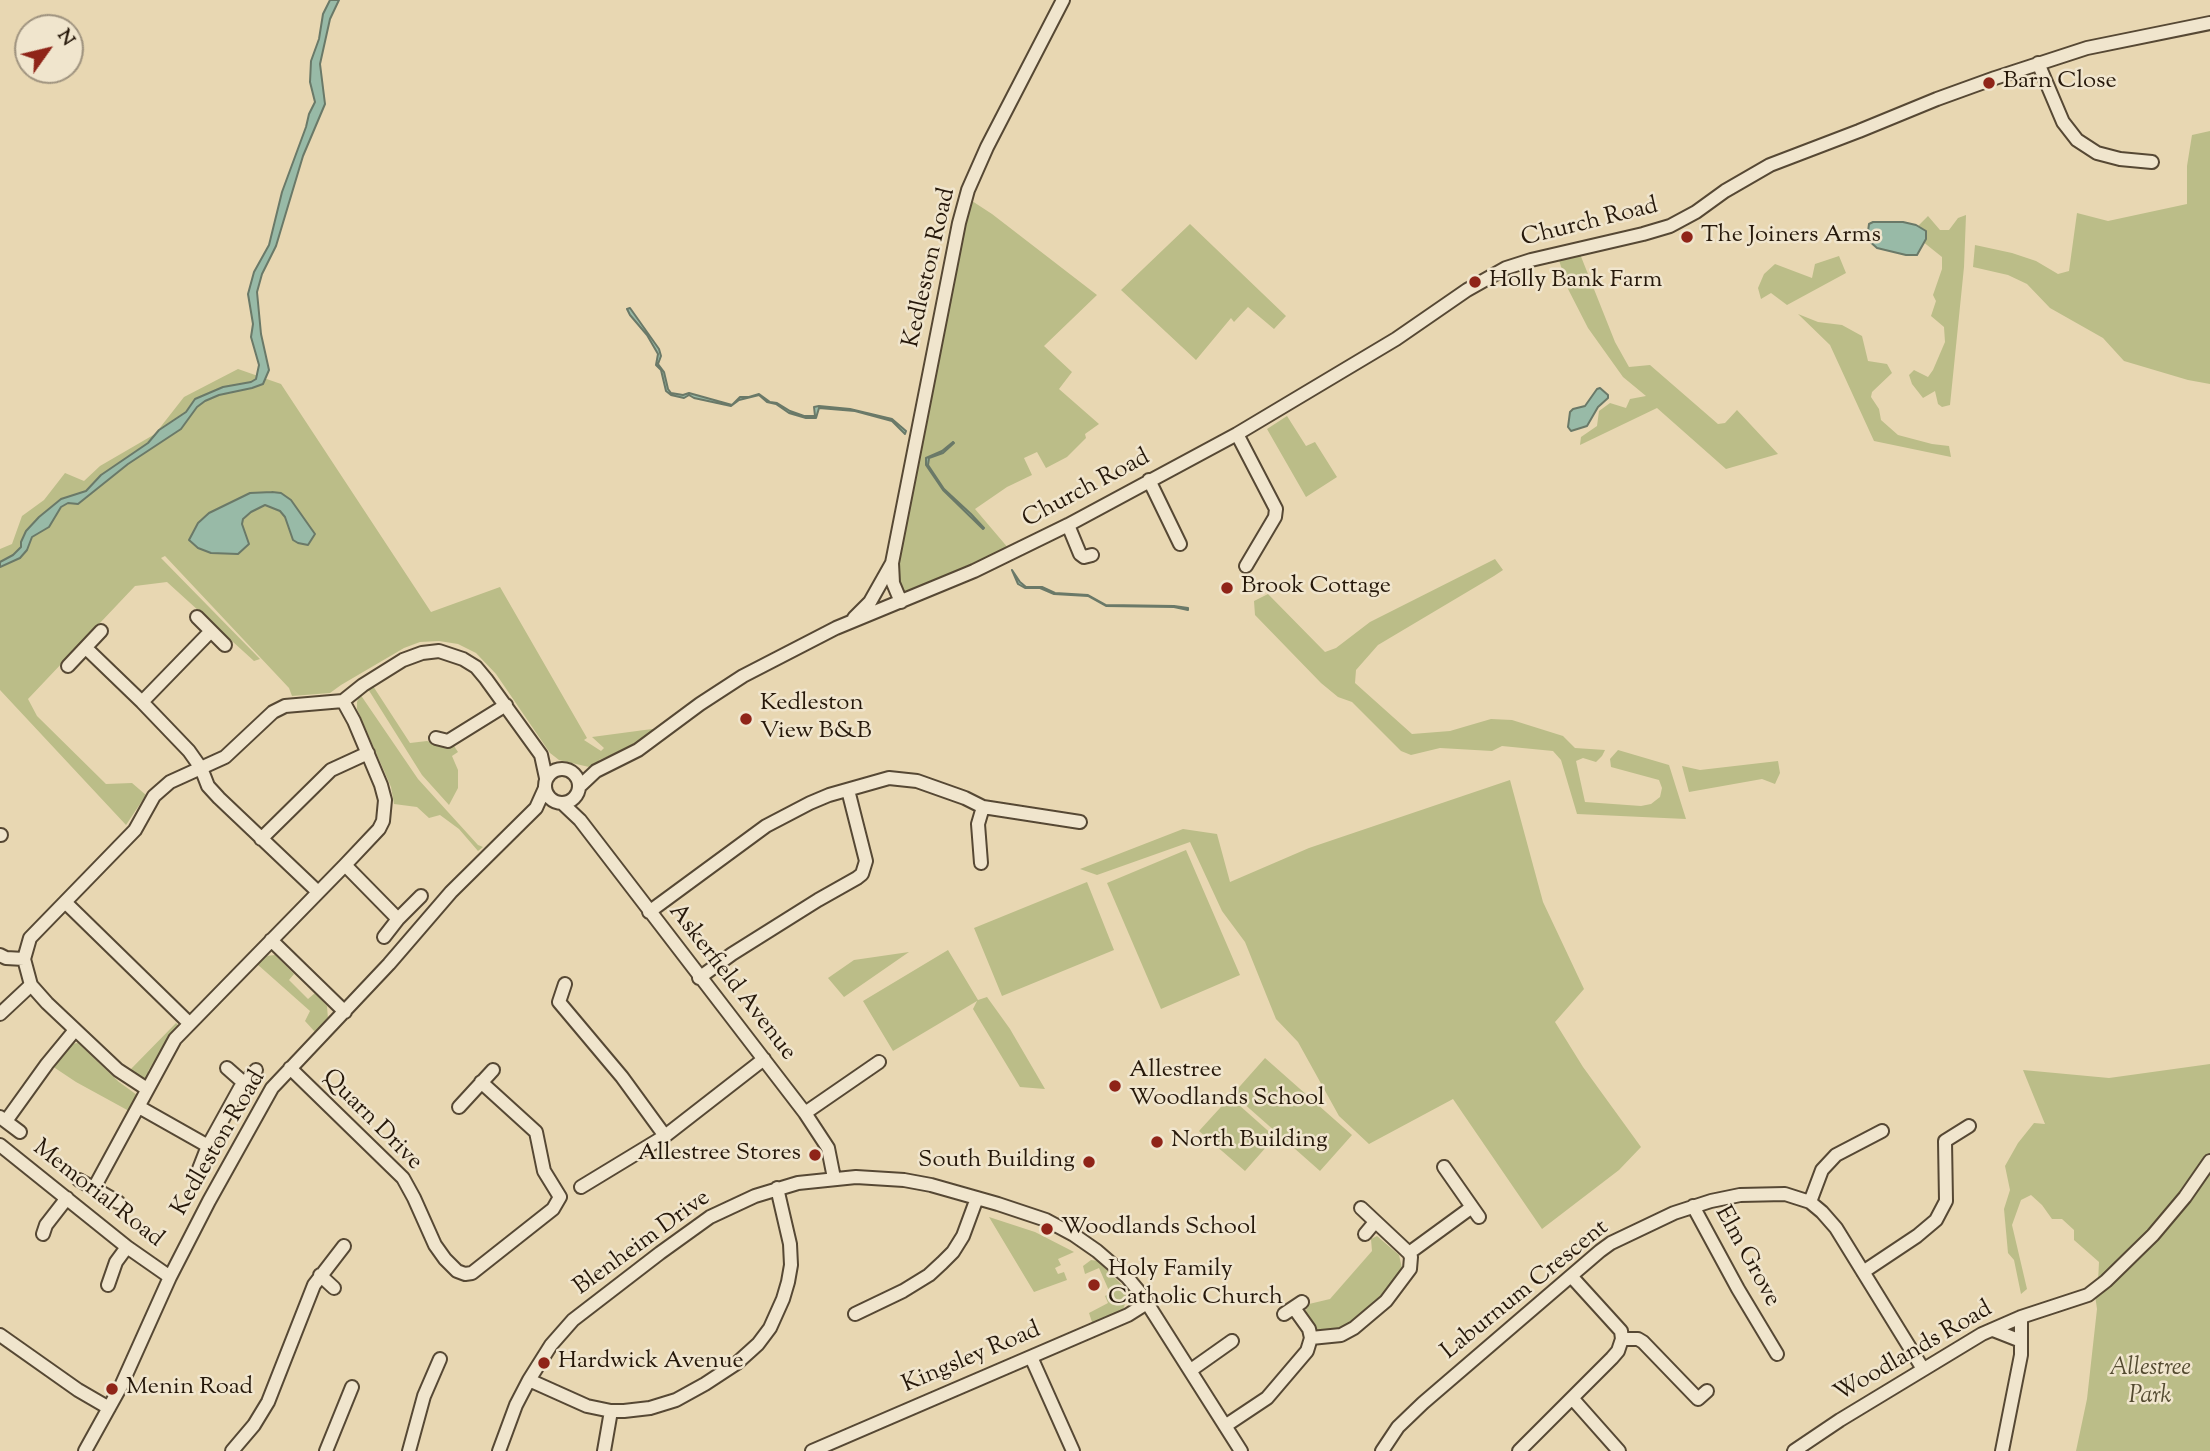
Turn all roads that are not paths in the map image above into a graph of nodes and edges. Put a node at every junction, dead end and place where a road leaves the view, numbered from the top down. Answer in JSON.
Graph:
{"nodes":[{"id":1,"x":1063,"y":0,"type":"edge"},
{"id":2,"x":2210,"y":23,"type":"edge"},
{"id":3,"x":2038,"y":63,"type":"junction"},
{"id":4,"x":2152,"y":162,"type":"dead end"},
{"id":5,"x":1237,"y":434,"type":"junction"},
{"id":6,"x":1149,"y":480,"type":"junction"},
{"id":7,"x":1068,"y":525,"type":"junction"},
{"id":8,"x":1180,"y":544,"type":"dead end"},
{"id":9,"x":1092,"y":555,"type":"dead end"},
{"id":10,"x":892,"y":563,"type":"junction"},
{"id":11,"x":1246,"y":566,"type":"dead end"},
{"id":12,"x":882,"y":582,"type":"junction"},
{"id":13,"x":897,"y":604,"type":"junction"},
{"id":14,"x":197,"y":617,"type":"dead end"},
{"id":15,"x":848,"y":623,"type":"junction"},
{"id":16,"x":101,"y":631,"type":"dead end"},
{"id":17,"x":211,"y":631,"type":"junction"},
{"id":18,"x":226,"y":645,"type":"dead end"},
{"id":19,"x":86,"y":648,"type":"junction"},
{"id":20,"x":68,"y":666,"type":"dead end"},
{"id":21,"x":343,"y":701,"type":"junction"},
{"id":22,"x":142,"y":702,"type":"junction"},
{"id":23,"x":506,"y":705,"type":"junction"},
{"id":24,"x":436,"y":738,"type":"dead end"},
{"id":25,"x":368,"y":753,"type":"junction"},
{"id":26,"x":541,"y":755,"type":"junction"},
{"id":27,"x":201,"y":768,"type":"junction"},
{"id":28,"x":567,"y":770,"type":"junction"},
{"id":29,"x":596,"y":771,"type":"junction"},
{"id":30,"x":545,"y":783,"type":"junction"},
{"id":31,"x":848,"y":790,"type":"junction"},
{"id":32,"x":578,"y":791,"type":"junction"},
{"id":33,"x":559,"y":802,"type":"junction"},
{"id":34,"x":983,"y":807,"type":"junction"},
{"id":35,"x":536,"y":808,"type":"junction"},
{"id":36,"x":580,"y":820,"type":"junction"},
{"id":37,"x":1080,"y":822,"type":"dead end"},
{"id":38,"x":261,"y":839,"type":"junction"},
{"id":39,"x":981,"y":863,"type":"dead end"},
{"id":40,"x":345,"y":865,"type":"junction"},
{"id":41,"x":318,"y":892,"type":"junction"},
{"id":42,"x":421,"y":896,"type":"dead end"},
{"id":43,"x":65,"y":902,"type":"junction"},
{"id":44,"x":649,"y":912,"type":"junction"},
{"id":45,"x":398,"y":919,"type":"junction"},
{"id":46,"x":384,"y":937,"type":"dead end"},
{"id":47,"x":271,"y":940,"type":"junction"},
{"id":48,"x":0,"y":955,"type":"edge"},
{"id":49,"x":24,"y":960,"type":"junction"},
{"id":50,"x":699,"y":978,"type":"junction"},
{"id":51,"x":31,"y":985,"type":"junction"},
{"id":52,"x":565,"y":985,"type":"dead end"},
{"id":53,"x":559,"y":1002,"type":"junction"},
{"id":54,"x":546,"y":1008,"type":"dead end"},
{"id":55,"x":345,"y":1012,"type":"junction"},
{"id":56,"x":0,"y":1014,"type":"edge"},
{"id":57,"x":188,"y":1023,"type":"junction"},
{"id":58,"x":75,"y":1030,"type":"junction"},
{"id":59,"x":764,"y":1059,"type":"junction"},
{"id":60,"x":227,"y":1068,"type":"dead end"},
{"id":61,"x":290,"y":1068,"type":"junction"},
{"id":62,"x":876,"y":1068,"type":"dead end"},
{"id":63,"x":256,"y":1070,"type":"dead end"},
{"id":64,"x":493,"y":1070,"type":"dead end"},
{"id":65,"x":481,"y":1082,"type":"junction"},
{"id":66,"x":244,"y":1083,"type":"junction"},
{"id":67,"x":147,"y":1089,"type":"junction"},
{"id":68,"x":139,"y":1107,"type":"junction"},
{"id":69,"x":459,"y":1107,"type":"dead end"},
{"id":70,"x":806,"y":1113,"type":"junction"},
{"id":71,"x":3,"y":1119,"type":"edge"},
{"id":72,"x":1969,"y":1126,"type":"dead end"},
{"id":73,"x":1882,"y":1131,"type":"dead end"},
{"id":74,"x":20,"y":1132,"type":"dead end"},
{"id":75,"x":665,"y":1136,"type":"junction"},
{"id":76,"x":0,"y":1145,"type":"edge"},
{"id":77,"x":208,"y":1146,"type":"junction"},
{"id":78,"x":2210,"y":1161,"type":"edge"},
{"id":79,"x":1444,"y":1167,"type":"dead end"},
{"id":80,"x":199,"y":1169,"type":"dead end"},
{"id":81,"x":834,"y":1178,"type":"junction"},
{"id":82,"x":79,"y":1181,"type":"dead end"},
{"id":83,"x":581,"y":1186,"type":"dead end"},
{"id":84,"x":94,"y":1188,"type":"junction"},
{"id":85,"x":777,"y":1188,"type":"junction"},
{"id":86,"x":67,"y":1198,"type":"junction"},
{"id":87,"x":977,"y":1198,"type":"junction"},
{"id":88,"x":118,"y":1202,"type":"dead end"},
{"id":89,"x":1810,"y":1202,"type":"junction"},
{"id":90,"x":1693,"y":1206,"type":"junction"},
{"id":91,"x":1361,"y":1208,"type":"dead end"},
{"id":92,"x":1375,"y":1222,"type":"junction"},
{"id":93,"x":43,"y":1234,"type":"dead end"},
{"id":94,"x":1364,"y":1234,"type":"dead end"},
{"id":95,"x":344,"y":1246,"type":"dead end"},
{"id":96,"x":127,"y":1247,"type":"junction"},
{"id":97,"x":1409,"y":1253,"type":"junction"},
{"id":98,"x":1863,"y":1272,"type":"junction"},
{"id":99,"x":320,"y":1275,"type":"junction"},
{"id":100,"x":170,"y":1276,"type":"junction"},
{"id":101,"x":1571,"y":1276,"type":"junction"},
{"id":102,"x":108,"y":1285,"type":"dead end"},
{"id":103,"x":334,"y":1288,"type":"dead end"},
{"id":104,"x":1147,"y":1303,"type":"junction"},
{"id":105,"x":1293,"y":1308,"type":"dead end"},
{"id":106,"x":855,"y":1314,"type":"dead end"},
{"id":107,"x":2021,"y":1317,"type":"junction"},
{"id":108,"x":1993,"y":1330,"type":"junction"},
{"id":109,"x":0,"y":1335,"type":"edge"},
{"id":110,"x":1311,"y":1338,"type":"junction"},
{"id":111,"x":1622,"y":1339,"type":"junction"},
{"id":112,"x":1232,"y":1341,"type":"dead end"},
{"id":113,"x":2021,"y":1341,"type":"junction"},
{"id":114,"x":1777,"y":1354,"type":"dead end"},
{"id":115,"x":1031,"y":1357,"type":"junction"},
{"id":116,"x":440,"y":1359,"type":"dead end"},
{"id":117,"x":1923,"y":1369,"type":"junction"},
{"id":118,"x":1191,"y":1370,"type":"junction"},
{"id":119,"x":529,"y":1380,"type":"junction"},
{"id":120,"x":352,"y":1387,"type":"dead end"},
{"id":121,"x":1707,"y":1391,"type":"dead end"},
{"id":122,"x":1572,"y":1398,"type":"junction"},
{"id":123,"x":109,"y":1408,"type":"junction"},
{"id":124,"x":611,"y":1411,"type":"junction"},
{"id":125,"x":1225,"y":1426,"type":"junction"},
{"id":126,"x":839,"y":1445,"type":"edge"},
{"id":127,"x":85,"y":1451,"type":"edge"},
{"id":128,"x":232,"y":1451,"type":"edge"},
{"id":129,"x":326,"y":1451,"type":"edge"},
{"id":130,"x":409,"y":1451,"type":"edge"},
{"id":131,"x":499,"y":1451,"type":"edge"},
{"id":132,"x":604,"y":1451,"type":"edge"},
{"id":133,"x":812,"y":1451,"type":"edge"},
{"id":134,"x":1073,"y":1451,"type":"edge"},
{"id":135,"x":1241,"y":1451,"type":"edge"},
{"id":136,"x":1382,"y":1451,"type":"edge"},
{"id":137,"x":1519,"y":1451,"type":"edge"},
{"id":138,"x":1619,"y":1451,"type":"edge"},
{"id":139,"x":1794,"y":1451,"type":"edge"},
{"id":140,"x":2002,"y":1451,"type":"edge"}],
"edges":[{"from":1,"to":10,"type":"street","name":"Kedleston Road"},
{"from":2,"to":3,"type":"street","name":"Church Road"},
{"from":3,"to":4,"type":"street"},
{"from":3,"to":5,"type":"street","name":"Church Road"},
{"from":5,"to":6,"type":"street","name":"Church Road"},
{"from":5,"to":11,"type":"street"},
{"from":6,"to":7,"type":"street","name":"Church Road"},
{"from":6,"to":8,"type":"street"},
{"from":7,"to":9,"type":"street"},
{"from":7,"to":13,"type":"street","name":"Church Road"},
{"from":10,"to":12,"type":"street","name":"Kedleston Road"},
{"from":10,"to":13,"type":"street","name":"Kedleston Road"},
{"from":12,"to":13,"type":"street"},
{"from":12,"to":15,"type":"street","name":"Kedleston Road"},
{"from":13,"to":15,"type":"street","name":"Kedleston Road"},
{"from":14,"to":17,"type":"street"},
{"from":15,"to":29,"type":"street","name":"Kedleston Road"},
{"from":16,"to":19,"type":"street"},
{"from":17,"to":18,"type":"street"},
{"from":17,"to":22,"type":"street"},
{"from":19,"to":20,"type":"street"},
{"from":19,"to":22,"type":"street"},
{"from":21,"to":23,"type":"street"},
{"from":21,"to":25,"type":"street"},
{"from":21,"to":27,"type":"street"},
{"from":22,"to":27,"type":"street"},
{"from":23,"to":24,"type":"street"},
{"from":23,"to":26,"type":"street"},
{"from":25,"to":38,"type":"street"},
{"from":25,"to":40,"type":"street"},
{"from":26,"to":28,"type":"street"},
{"from":26,"to":30,"type":"street"},
{"from":27,"to":38,"type":"street"},
{"from":27,"to":43,"type":"street"},
{"from":28,"to":29,"type":"street","name":"Kedleston Road"},
{"from":28,"to":30,"type":"street"},
{"from":28,"to":32,"type":"street"},
{"from":29,"to":32,"type":"street","name":"Kedleston Road"},
{"from":30,"to":33,"type":"street"},
{"from":30,"to":35,"type":"street","name":"Kedleston Road"},
{"from":31,"to":34,"type":"street"},
{"from":31,"to":44,"type":"street"},
{"from":31,"to":50,"type":"street"},
{"from":32,"to":33,"type":"street"},
{"from":32,"to":36,"type":"street","name":"Askerfield Avenue"},
{"from":33,"to":35,"type":"street","name":"Kedleston Road"},
{"from":33,"to":36,"type":"street","name":"Askerfield Avenue"},
{"from":34,"to":37,"type":"street"},
{"from":34,"to":39,"type":"street"},
{"from":35,"to":55,"type":"street","name":"Kedleston Road"},
{"from":36,"to":44,"type":"street","name":"Askerfield Avenue"},
{"from":38,"to":41,"type":"street"},
{"from":40,"to":41,"type":"street"},
{"from":40,"to":45,"type":"street"},
{"from":41,"to":47,"type":"street"},
{"from":42,"to":45,"type":"street"},
{"from":43,"to":49,"type":"street"},
{"from":43,"to":57,"type":"street"},
{"from":44,"to":50,"type":"street","name":"Askerfield Avenue"},
{"from":45,"to":46,"type":"street"},
{"from":47,"to":55,"type":"street"},
{"from":47,"to":57,"type":"street"},
{"from":48,"to":49,"type":"street"},
{"from":49,"to":51,"type":"street"},
{"from":50,"to":59,"type":"street","name":"Askerfield Avenue"},
{"from":51,"to":56,"type":"street"},
{"from":51,"to":58,"type":"street"},
{"from":52,"to":53,"type":"street"},
{"from":53,"to":54,"type":"street"},
{"from":53,"to":75,"type":"street"},
{"from":55,"to":61,"type":"street","name":"Kedleston Road"},
{"from":57,"to":67,"type":"street"},
{"from":58,"to":67,"type":"street"},
{"from":58,"to":71,"type":"street"},
{"from":59,"to":70,"type":"street","name":"Askerfield Avenue"},
{"from":59,"to":75,"type":"street"},
{"from":60,"to":66,"type":"street"},
{"from":61,"to":65,"type":"street","name":"Quarn Drive"},
{"from":61,"to":100,"type":"street","name":"Kedleston Road"},
{"from":62,"to":70,"type":"street"},
{"from":63,"to":66,"type":"street"},
{"from":64,"to":65,"type":"street"},
{"from":65,"to":69,"type":"street"},
{"from":66,"to":77,"type":"street"},
{"from":67,"to":68,"type":"street"},
{"from":68,"to":77,"type":"street"},
{"from":68,"to":84,"type":"street"},
{"from":70,"to":81,"type":"street","name":"Askerfield Avenue"},
{"from":71,"to":74,"type":"street"},
{"from":72,"to":98,"type":"street"},
{"from":73,"to":89,"type":"street"},
{"from":75,"to":83,"type":"street"},
{"from":76,"to":86,"type":"street","name":"Memorial Road"},
{"from":77,"to":80,"type":"street"},
{"from":78,"to":107,"type":"street","name":"Woodlands Road"},
{"from":79,"to":97,"type":"street"},
{"from":81,"to":85,"type":"street","name":"Blenheim Drive"},
{"from":81,"to":87,"type":"street","name":"Blenheim Drive"},
{"from":82,"to":84,"type":"street"},
{"from":84,"to":88,"type":"street"},
{"from":85,"to":119,"type":"street","name":"Blenheim Drive"},
{"from":85,"to":124,"type":"street"},
{"from":86,"to":93,"type":"street"},
{"from":86,"to":96,"type":"street","name":"Memorial Road"},
{"from":87,"to":104,"type":"street","name":"Blenheim Drive"},
{"from":87,"to":106,"type":"street"},
{"from":89,"to":90,"type":"street","name":"Laburnum Crescent"},
{"from":89,"to":98,"type":"street"},
{"from":90,"to":101,"type":"street","name":"Laburnum Crescent"},
{"from":90,"to":114,"type":"street","name":"Elm Grove"},
{"from":91,"to":92,"type":"street"},
{"from":92,"to":94,"type":"street"},
{"from":92,"to":97,"type":"street"},
{"from":95,"to":99,"type":"street"},
{"from":96,"to":100,"type":"street","name":"Memorial Road"},
{"from":96,"to":102,"type":"street"},
{"from":97,"to":110,"type":"street"},
{"from":98,"to":117,"type":"street"},
{"from":99,"to":103,"type":"street"},
{"from":99,"to":128,"type":"street"},
{"from":100,"to":123,"type":"street","name":"Kedleston Road"},
{"from":101,"to":111,"type":"street"},
{"from":101,"to":136,"type":"street","name":"Laburnum Crescent"},
{"from":104,"to":115,"type":"street","name":"Kingsley Road"},
{"from":104,"to":118,"type":"street","name":"Blenheim Drive"},
{"from":105,"to":110,"type":"street"},
{"from":107,"to":108,"type":"street","name":"Woodlands Road"},
{"from":107,"to":113,"type":"street"},
{"from":108,"to":113,"type":"street"},
{"from":108,"to":117,"type":"street","name":"Woodlands Road"},
{"from":109,"to":123,"type":"street"},
{"from":110,"to":125,"type":"street"},
{"from":111,"to":121,"type":"street"},
{"from":111,"to":122,"type":"street"},
{"from":112,"to":118,"type":"street"},
{"from":113,"to":140,"type":"street"},
{"from":115,"to":126,"type":"street","name":"Kingsley Road"},
{"from":115,"to":134,"type":"street"},
{"from":116,"to":130,"type":"street"},
{"from":117,"to":139,"type":"street","name":"Woodlands Road"},
{"from":118,"to":125,"type":"street","name":"Blenheim Drive"},
{"from":119,"to":124,"type":"street"},
{"from":119,"to":131,"type":"street","name":"Blenheim Drive"},
{"from":120,"to":129,"type":"street"},
{"from":122,"to":137,"type":"street"},
{"from":122,"to":138,"type":"street"},
{"from":123,"to":127,"type":"street","name":"Kedleston Road"},
{"from":124,"to":132,"type":"street"},
{"from":125,"to":135,"type":"street","name":"Blenheim Drive"},
{"from":126,"to":133,"type":"street","name":"Kingsley Road"}]}
